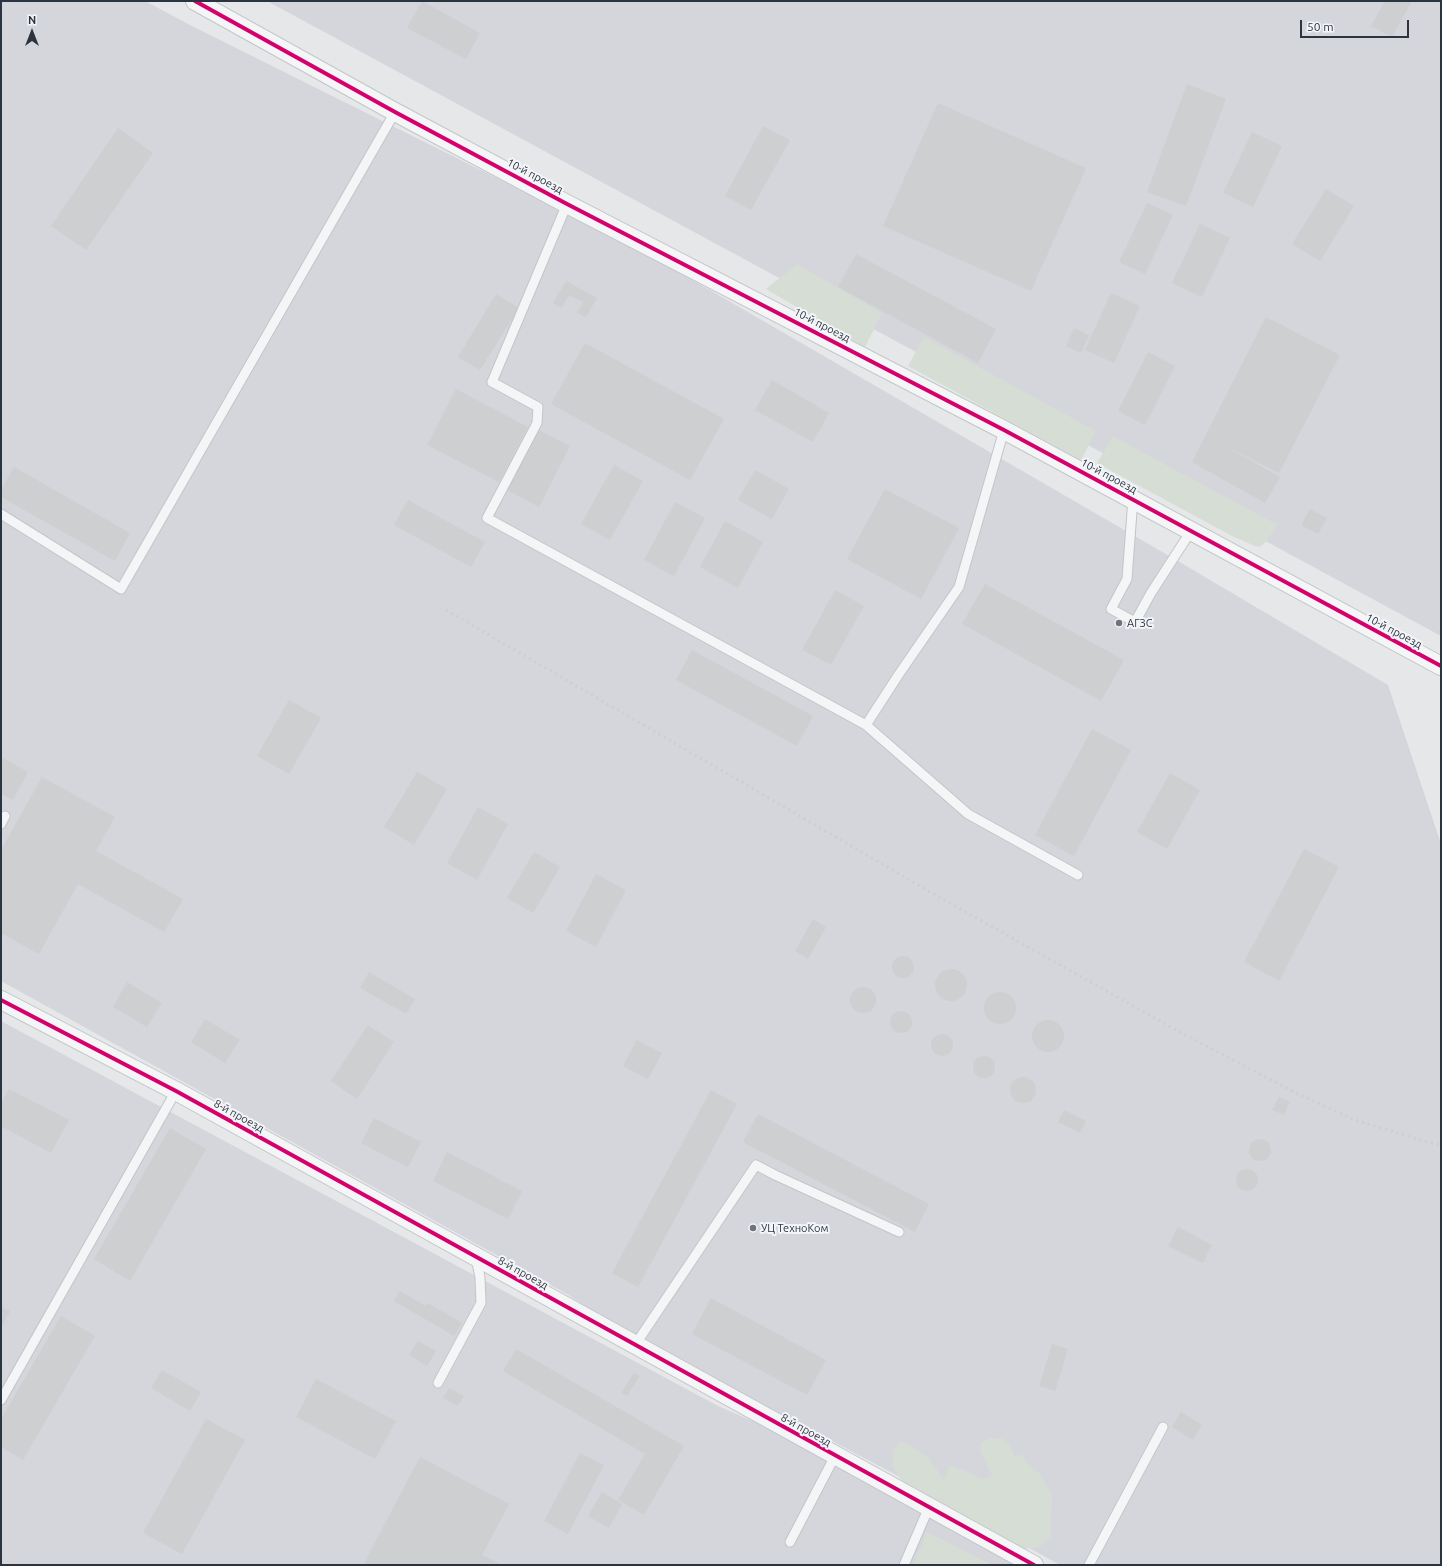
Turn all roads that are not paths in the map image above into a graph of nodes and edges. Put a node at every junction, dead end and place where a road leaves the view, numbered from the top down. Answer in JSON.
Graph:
{"nodes":[{"id":1,"x":195,"y":1,"type":"edge"},
{"id":2,"x":395,"y":112,"type":"junction"},
{"id":3,"x":567,"y":204,"type":"junction"},
{"id":4,"x":1004,"y":430,"type":"junction"},
{"id":5,"x":1133,"y":498,"type":"junction"},
{"id":6,"x":1,"y":514,"type":"edge"},
{"id":7,"x":1191,"y":531,"type":"junction"},
{"id":8,"x":1441,"y":666,"type":"edge"},
{"id":9,"x":866,"y":725,"type":"junction"},
{"id":10,"x":1078,"y":875,"type":"dead end"},
{"id":11,"x":1,"y":1000,"type":"edge"},
{"id":12,"x":176,"y":1091,"type":"junction"},
{"id":13,"x":899,"y":1232,"type":"dead end"},
{"id":14,"x":476,"y":1258,"type":"junction"},
{"id":15,"x":634,"y":1345,"type":"junction"},
{"id":16,"x":438,"y":1383,"type":"dead end"},
{"id":17,"x":1,"y":1400,"type":"edge"},
{"id":18,"x":1163,"y":1426,"type":"dead end"},
{"id":19,"x":836,"y":1456,"type":"junction"},
{"id":20,"x":929,"y":1507,"type":"junction"},
{"id":21,"x":790,"y":1542,"type":"dead end"},
{"id":22,"x":904,"y":1565,"type":"edge"},
{"id":23,"x":1034,"y":1565,"type":"edge"},
{"id":24,"x":1089,"y":1565,"type":"edge"}],
"edges":[{"from":1,"to":2,"type":"street","name":"10-й проезд"},
{"from":2,"to":3,"type":"street","name":"10-й проезд"},
{"from":2,"to":6,"type":"lane"},
{"from":3,"to":4,"type":"street","name":"10-й проезд"},
{"from":3,"to":9,"type":"lane"},
{"from":4,"to":5,"type":"street","name":"10-й проезд"},
{"from":4,"to":9,"type":"lane"},
{"from":5,"to":7,"type":"street","name":"10-й проезд"},
{"from":5,"to":7,"type":"lane"},
{"from":7,"to":8,"type":"street","name":"10-й проезд"},
{"from":9,"to":10,"type":"lane"},
{"from":11,"to":12,"type":"street","name":"8-й проезд"},
{"from":12,"to":14,"type":"street","name":"8-й проезд"},
{"from":12,"to":17,"type":"lane"},
{"from":13,"to":15,"type":"lane"},
{"from":14,"to":15,"type":"street","name":"8-й проезд"},
{"from":14,"to":16,"type":"lane"},
{"from":15,"to":19,"type":"street","name":"8-й проезд"},
{"from":18,"to":24,"type":"lane"},
{"from":19,"to":20,"type":"street","name":"8-й проезд"},
{"from":19,"to":21,"type":"lane"},
{"from":20,"to":22,"type":"lane"},
{"from":20,"to":23,"type":"street","name":"8-й проезд"}]}
